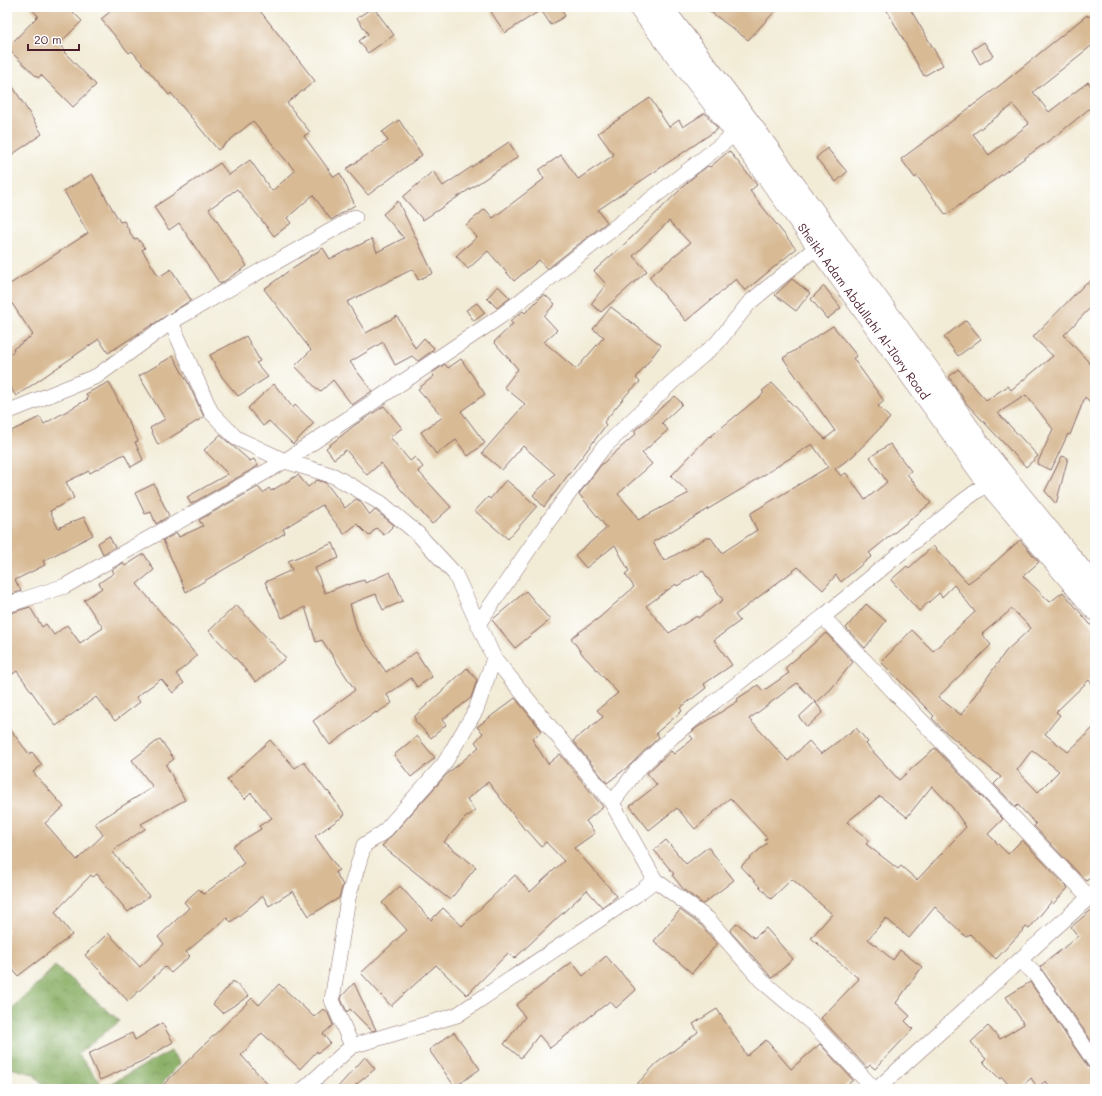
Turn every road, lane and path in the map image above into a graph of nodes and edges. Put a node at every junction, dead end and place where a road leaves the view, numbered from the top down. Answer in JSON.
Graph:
{"nodes":[{"id":1,"x":640,"y":7,"type":"edge"},
{"id":2,"x":662,"y":7,"type":"edge"},
{"id":3,"x":736,"y":133,"type":"junction"},
{"id":4,"x":355,"y":217,"type":"dead end"},
{"id":5,"x":818,"y":246,"type":"junction"},
{"id":6,"x":171,"y":322,"type":"junction"},
{"id":7,"x":7,"y":412,"type":"edge"},
{"id":8,"x":285,"y":461,"type":"junction"},
{"id":9,"x":995,"y":478,"type":"junction"},
{"id":10,"x":1095,"y":586,"type":"edge"},
{"id":11,"x":7,"y":605,"type":"edge"},
{"id":12,"x":1095,"y":610,"type":"edge"},
{"id":13,"x":823,"y":617,"type":"junction"},
{"id":14,"x":478,"y":624,"type":"junction"},
{"id":15,"x":494,"y":658,"type":"junction"},
{"id":16,"x":612,"y":803,"type":"junction"},
{"id":17,"x":656,"y":880,"type":"junction"},
{"id":18,"x":1092,"y":895,"type":"edge"},
{"id":19,"x":1020,"y":960,"type":"junction"},
{"id":20,"x":352,"y":1046,"type":"junction"},
{"id":21,"x":1095,"y":1062,"type":"edge"},
{"id":22,"x":304,"y":1089,"type":"edge"},
{"id":23,"x":874,"y":1089,"type":"edge"},
{"id":24,"x":877,"y":1089,"type":"edge"}],
"edges":[{"from":1,"to":3,"type":"street","name":"Sheikh Adam Abdullahi Al-Ilory Road"},
{"from":2,"to":9,"type":"street","name":"Sheikh Adam Abdullahi Al-Ilory Road"},
{"from":3,"to":5,"type":"street","name":"Sheikh Adam Abdullahi Al-Ilory Road"},
{"from":3,"to":8,"type":"street"},
{"from":4,"to":6,"type":"street"},
{"from":5,"to":9,"type":"street","name":"Sheikh Adam Abdullahi Al-Ilory Road"},
{"from":5,"to":14,"type":"street"},
{"from":6,"to":7,"type":"street"},
{"from":6,"to":8,"type":"street"},
{"from":8,"to":11,"type":"street"},
{"from":8,"to":14,"type":"street"},
{"from":9,"to":10,"type":"street","name":"Sheikh Adam Abdullahi Al-Ilory Road"},
{"from":9,"to":12,"type":"street","name":"Sheikh Adam Abdullahi Al-Ilory Road"},
{"from":9,"to":13,"type":"street"},
{"from":13,"to":16,"type":"street"},
{"from":13,"to":18,"type":"street"},
{"from":14,"to":15,"type":"street"},
{"from":15,"to":16,"type":"street"},
{"from":15,"to":20,"type":"street"},
{"from":16,"to":17,"type":"street"},
{"from":17,"to":20,"type":"street"},
{"from":17,"to":23,"type":"street"},
{"from":18,"to":19,"type":"street"},
{"from":19,"to":21,"type":"street"},
{"from":19,"to":24,"type":"street"},
{"from":20,"to":22,"type":"street"}]}
